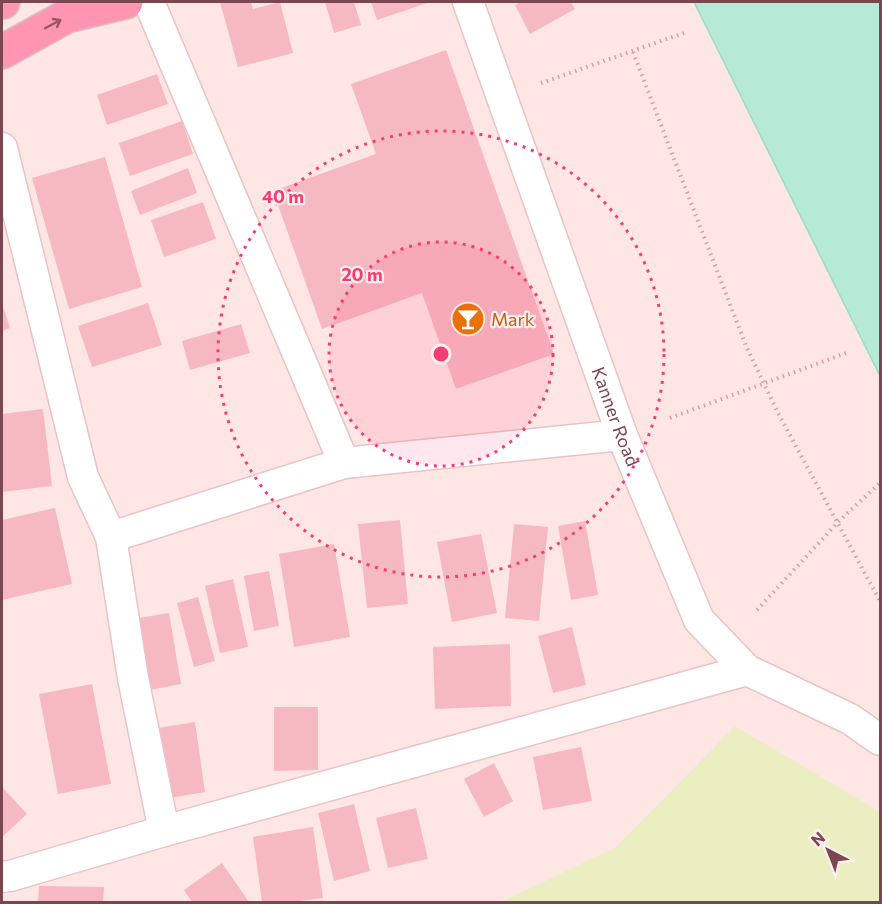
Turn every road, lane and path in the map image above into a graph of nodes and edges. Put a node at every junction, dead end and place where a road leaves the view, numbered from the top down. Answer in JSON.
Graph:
{"nodes":[{"id":1,"x":126,"y":2,"type":"edge"},
{"id":2,"x":149,"y":2,"type":"edge"},
{"id":3,"x":468,"y":2,"type":"edge"},
{"id":4,"x":687,"y":32,"type":"dead end"},
{"id":5,"x":633,"y":51,"type":"junction"},
{"id":6,"x":2,"y":52,"type":"edge"},
{"id":7,"x":541,"y":83,"type":"dead end"},
{"id":8,"x":2,"y":148,"type":"edge"},
{"id":9,"x":849,"y":352,"type":"dead end"},
{"id":10,"x":765,"y":384,"type":"junction"},
{"id":11,"x":670,"y":417,"type":"dead end"},
{"id":12,"x":622,"y":435,"type":"junction"},
{"id":13,"x":344,"y":463,"type":"junction"},
{"id":14,"x":880,"y":483,"type":"edge"},
{"id":15,"x":838,"y":522,"type":"junction"},
{"id":16,"x":111,"y":537,"type":"junction"},
{"id":17,"x":880,"y":601,"type":"edge"},
{"id":18,"x":757,"y":610,"type":"dead end"},
{"id":19,"x":747,"y":670,"type":"junction"},
{"id":20,"x":880,"y":740,"type":"edge"},
{"id":21,"x":164,"y":831,"type":"junction"},
{"id":22,"x":2,"y":877,"type":"edge"}],
"edges":[{"from":6,"to":1,"type":"highway","one_way":true},
{"from":2,"to":13,"type":"street"},
{"from":3,"to":12,"type":"street","name":"Kanner Road"},
{"from":4,"to":5,"type":"path"},
{"from":5,"to":7,"type":"path"},
{"from":5,"to":10,"type":"path"},
{"from":8,"to":16,"type":"street"},
{"from":9,"to":10,"type":"path"},
{"from":10,"to":11,"type":"path"},
{"from":10,"to":15,"type":"path"},
{"from":12,"to":13,"type":"street"},
{"from":12,"to":19,"type":"street","name":"Kanner Road"},
{"from":13,"to":16,"type":"street"},
{"from":14,"to":15,"type":"path"},
{"from":15,"to":17,"type":"path"},
{"from":15,"to":18,"type":"path"},
{"from":16,"to":21,"type":"street"},
{"from":19,"to":20,"type":"street","name":"Kanner Road"},
{"from":19,"to":21,"type":"street"},
{"from":21,"to":22,"type":"street"}]}
